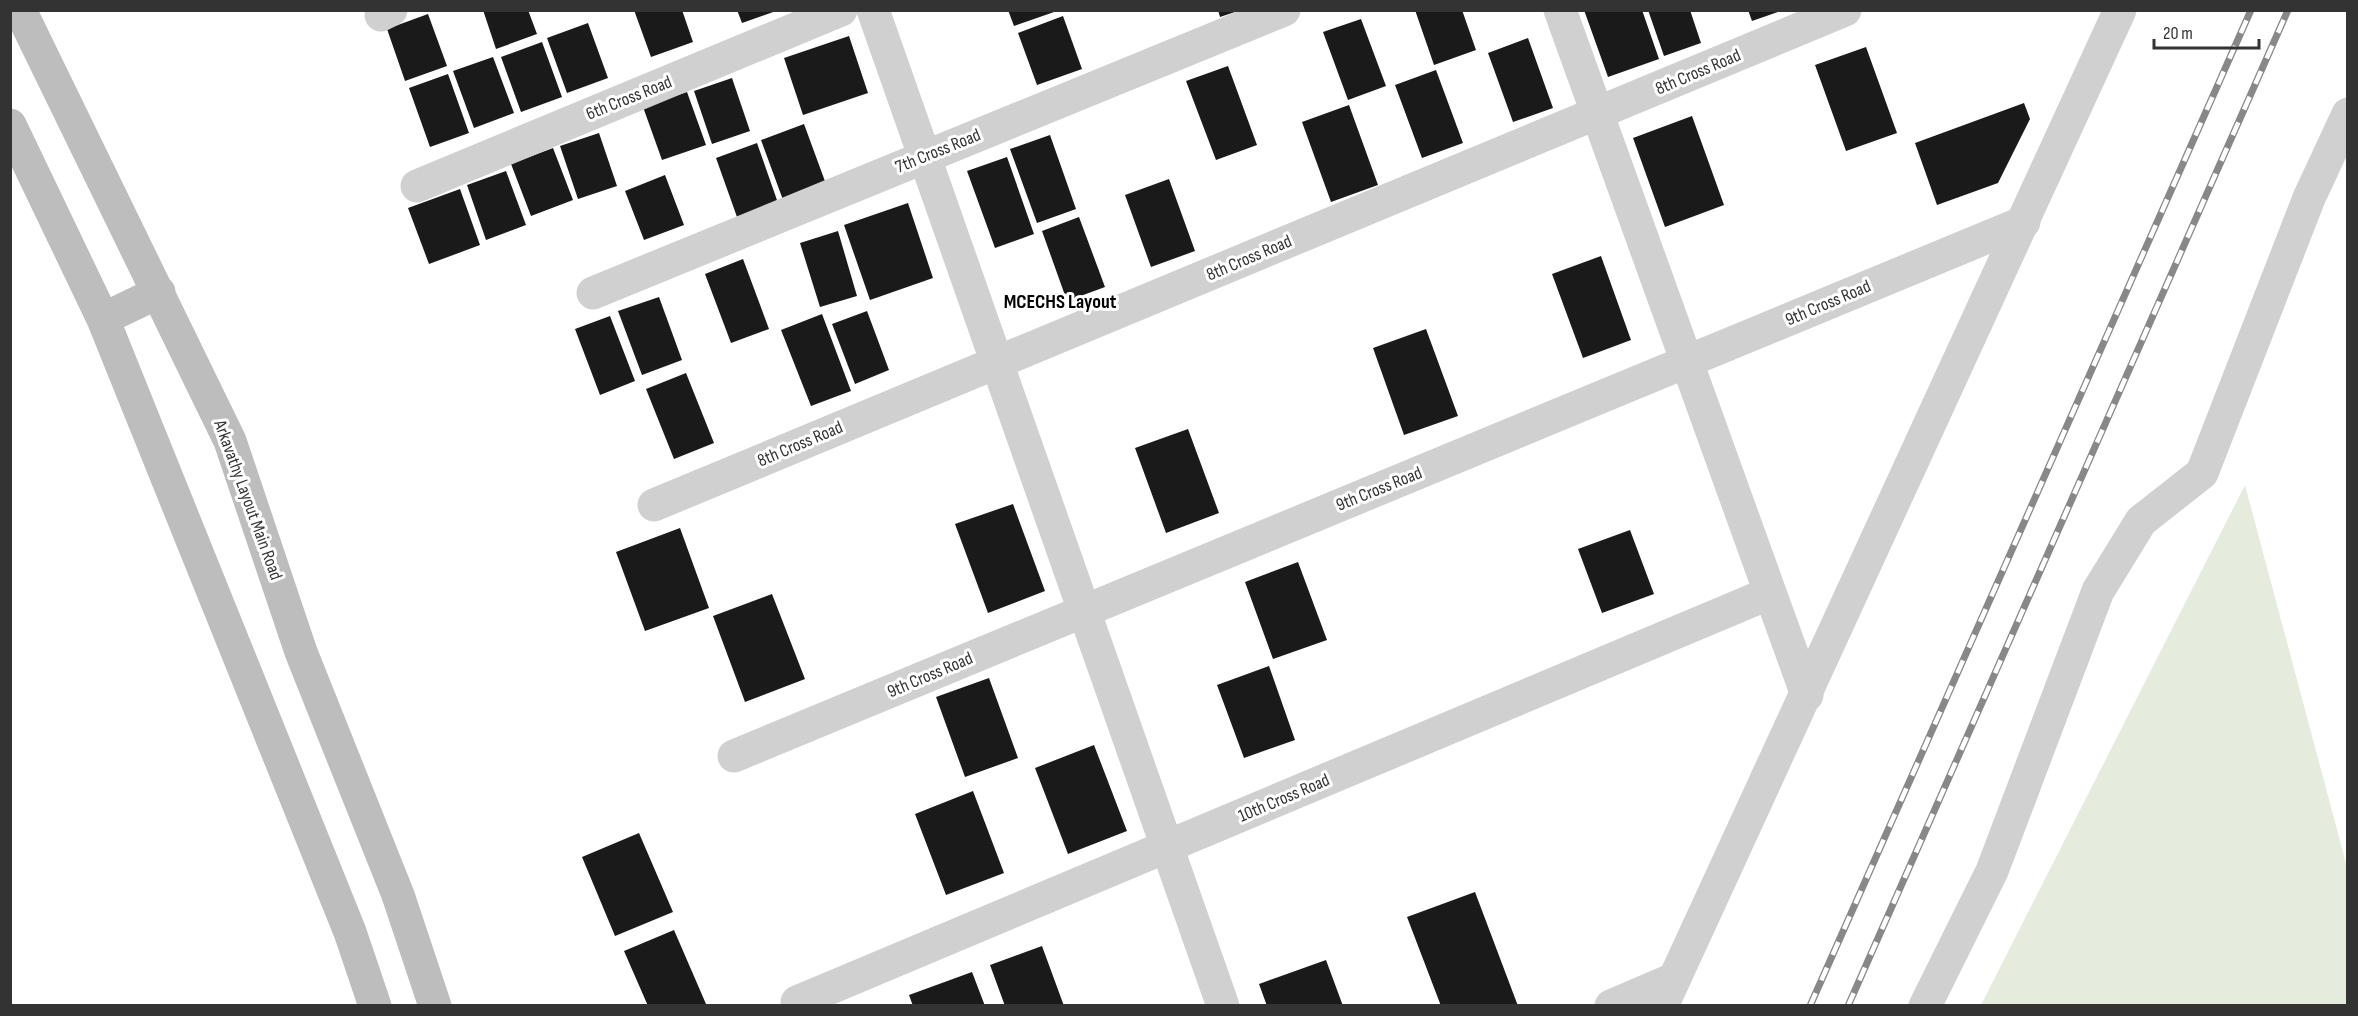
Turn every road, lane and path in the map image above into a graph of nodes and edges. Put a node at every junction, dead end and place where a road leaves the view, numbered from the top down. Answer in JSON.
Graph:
{"nodes":[{"id":1,"x":20,"y":10,"type":"edge"},
{"id":2,"x":840,"y":10,"type":"edge"},
{"id":3,"x":873,"y":10,"type":"edge"},
{"id":4,"x":1284,"y":10,"type":"edge"},
{"id":5,"x":1560,"y":10,"type":"edge"},
{"id":6,"x":1845,"y":10,"type":"edge"},
{"id":7,"x":2120,"y":10,"type":"edge"},
{"id":8,"x":1597,"y":114,"type":"junction"},
{"id":9,"x":2348,"y":114,"type":"edge"},
{"id":10,"x":10,"y":125,"type":"edge"},
{"id":11,"x":924,"y":157,"type":"junction"},
{"id":12,"x":417,"y":186,"type":"dead end"},
{"id":13,"x":2024,"y":222,"type":"junction"},
{"id":14,"x":159,"y":292,"type":"junction"},
{"id":15,"x":593,"y":293,"type":"dead end"},
{"id":16,"x":103,"y":319,"type":"junction"},
{"id":17,"x":1687,"y":362,"type":"junction"},
{"id":18,"x":997,"y":363,"type":"junction"},
{"id":19,"x":654,"y":505,"type":"dead end"},
{"id":20,"x":1770,"y":593,"type":"junction"},
{"id":21,"x":1084,"y":611,"type":"junction"},
{"id":22,"x":1807,"y":695,"type":"junction"},
{"id":23,"x":735,"y":756,"type":"dead end"},
{"id":24,"x":1167,"y":847,"type":"junction"},
{"id":25,"x":1668,"y":992,"type":"edge"},
{"id":26,"x":797,"y":1002,"type":"dead end"},
{"id":27,"x":375,"y":1005,"type":"edge"},
{"id":28,"x":435,"y":1005,"type":"edge"},
{"id":29,"x":1223,"y":1005,"type":"edge"},
{"id":30,"x":1611,"y":1005,"type":"edge"},
{"id":31,"x":1925,"y":1005,"type":"edge"}],
"edges":[{"from":1,"to":14,"type":"main road","name":"Arkavathy Layout Main Road"},
{"from":2,"to":12,"type":"street","name":"6th Cross Road"},
{"from":3,"to":11,"type":"street"},
{"from":4,"to":11,"type":"street","name":"7th Cross Road"},
{"from":5,"to":8,"type":"street"},
{"from":6,"to":8,"type":"street","name":"8th Cross Road"},
{"from":7,"to":13,"type":"street"},
{"from":8,"to":17,"type":"street"},
{"from":8,"to":18,"type":"street","name":"8th Cross Road"},
{"from":9,"to":31,"type":"street"},
{"from":10,"to":16,"type":"main road"},
{"from":11,"to":15,"type":"street","name":"7th Cross Road"},
{"from":11,"to":18,"type":"street"},
{"from":13,"to":17,"type":"street","name":"9th Cross Road"},
{"from":13,"to":22,"type":"street"},
{"from":14,"to":16,"type":"main road"},
{"from":14,"to":28,"type":"main road","name":"Arkavathy Layout Main Road"},
{"from":16,"to":27,"type":"main road"},
{"from":17,"to":20,"type":"street"},
{"from":17,"to":21,"type":"street","name":"9th Cross Road"},
{"from":18,"to":19,"type":"street","name":"8th Cross Road"},
{"from":18,"to":21,"type":"street"},
{"from":20,"to":22,"type":"street"},
{"from":20,"to":24,"type":"street","name":"10th Cross Road"},
{"from":21,"to":23,"type":"street","name":"9th Cross Road"},
{"from":21,"to":24,"type":"street"},
{"from":22,"to":25,"type":"street"},
{"from":24,"to":26,"type":"street","name":"10th Cross Road"},
{"from":24,"to":29,"type":"street"},
{"from":25,"to":30,"type":"street"}]}
